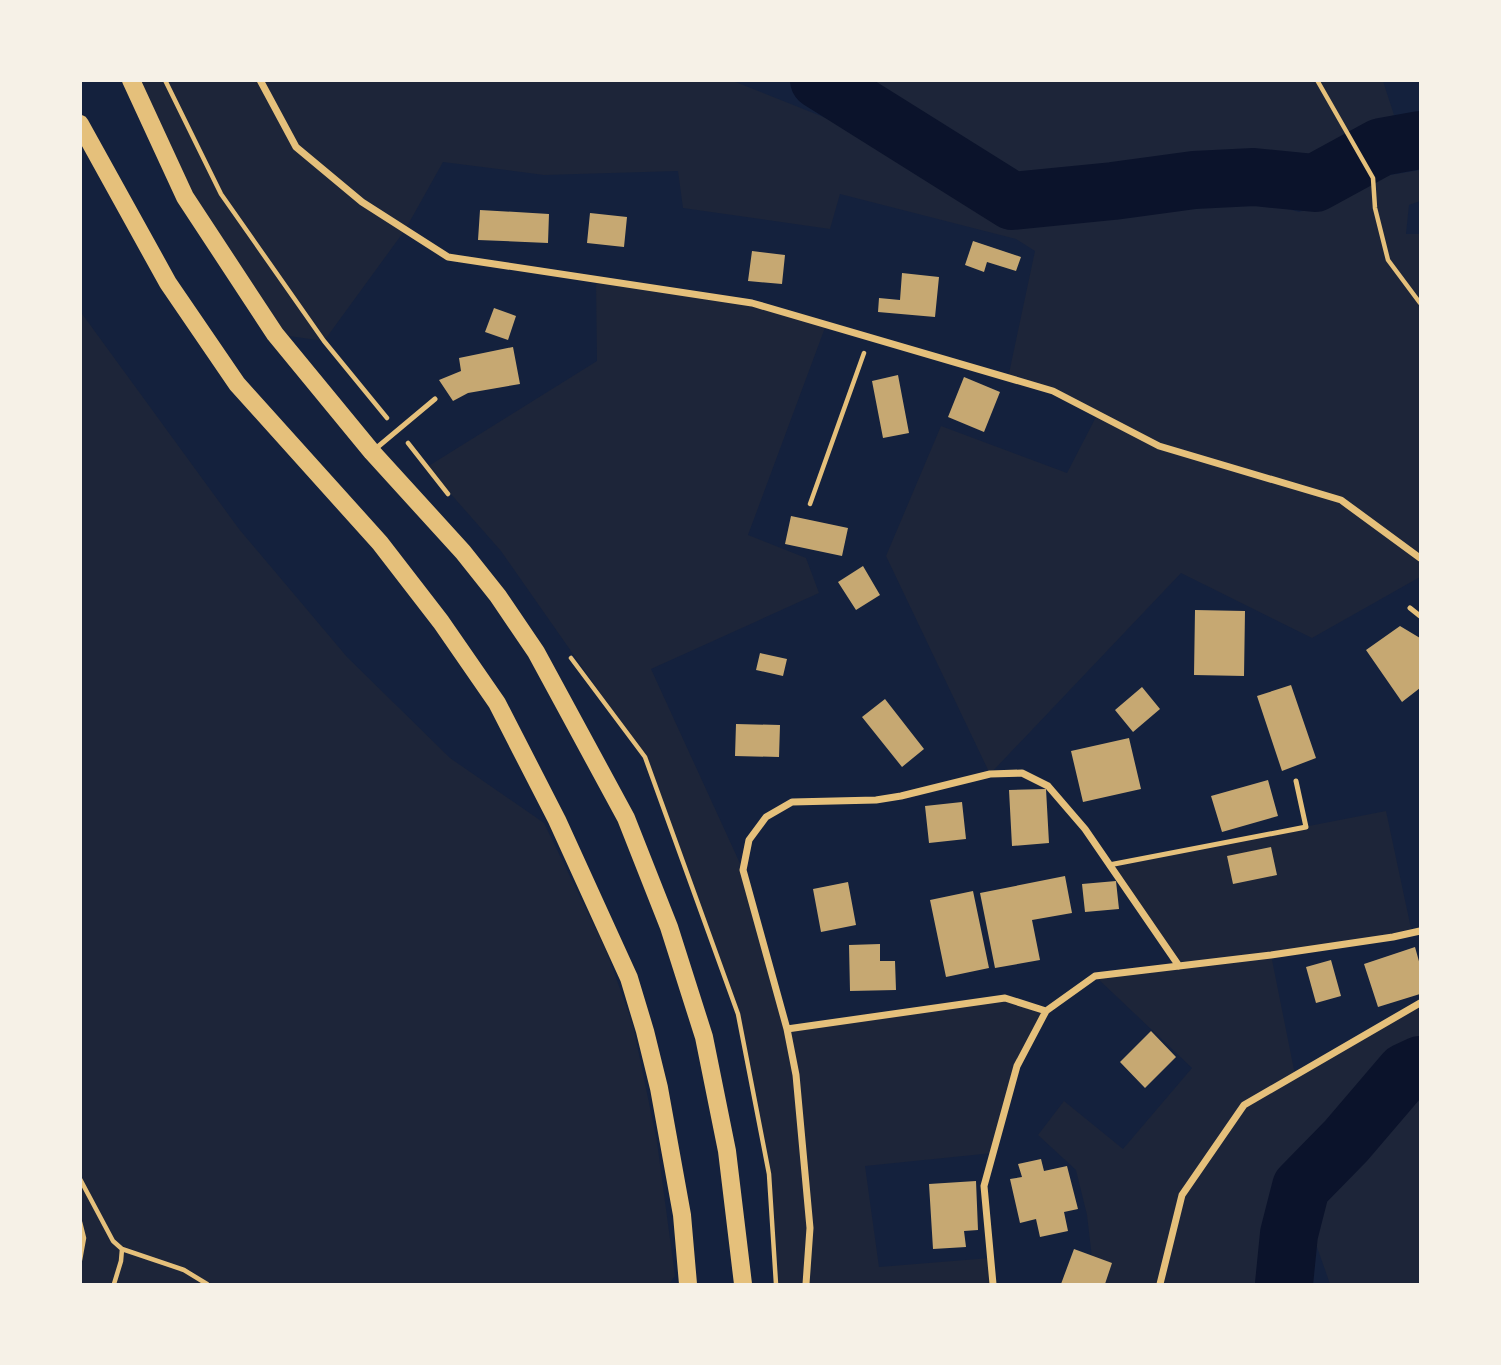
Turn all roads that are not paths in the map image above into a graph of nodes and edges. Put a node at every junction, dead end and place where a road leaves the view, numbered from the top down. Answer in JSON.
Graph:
{"nodes":[{"id":1,"x":131,"y":80,"type":"edge"},
{"id":2,"x":260,"y":80,"type":"edge"},
{"id":3,"x":80,"y":124,"type":"edge"},
{"id":4,"x":435,"y":399,"type":"dead end"},
{"id":5,"x":372,"y":452,"type":"junction"},
{"id":6,"x":1420,"y":558,"type":"edge"},
{"id":7,"x":1410,"y":608,"type":"dead end"},
{"id":8,"x":1420,"y":616,"type":"edge"},
{"id":9,"x":1297,"y":781,"type":"dead end"},
{"id":10,"x":1109,"y":865,"type":"junction"},
{"id":11,"x":1420,"y":931,"type":"edge"},
{"id":12,"x":1180,"y":966,"type":"junction"},
{"id":13,"x":1420,"y":1003,"type":"edge"},
{"id":14,"x":1046,"y":1011,"type":"junction"},
{"id":15,"x":787,"y":1029,"type":"junction"},
{"id":16,"x":688,"y":1284,"type":"edge"},
{"id":17,"x":743,"y":1284,"type":"edge"},
{"id":18,"x":806,"y":1284,"type":"edge"},
{"id":19,"x":993,"y":1284,"type":"edge"},
{"id":20,"x":1160,"y":1284,"type":"edge"}],
"edges":[{"from":1,"to":5,"type":"main road"},
{"from":2,"to":6,"type":"street"},
{"from":3,"to":16,"type":"main road"},
{"from":4,"to":5,"type":"lane"},
{"from":5,"to":17,"type":"main road"},
{"from":7,"to":8,"type":"lane"},
{"from":9,"to":10,"type":"lane"},
{"from":10,"to":12,"type":"street"},
{"from":10,"to":15,"type":"street"},
{"from":11,"to":12,"type":"street"},
{"from":12,"to":14,"type":"street"},
{"from":13,"to":20,"type":"street"},
{"from":14,"to":15,"type":"street"},
{"from":14,"to":19,"type":"street"},
{"from":15,"to":18,"type":"street"}]}
